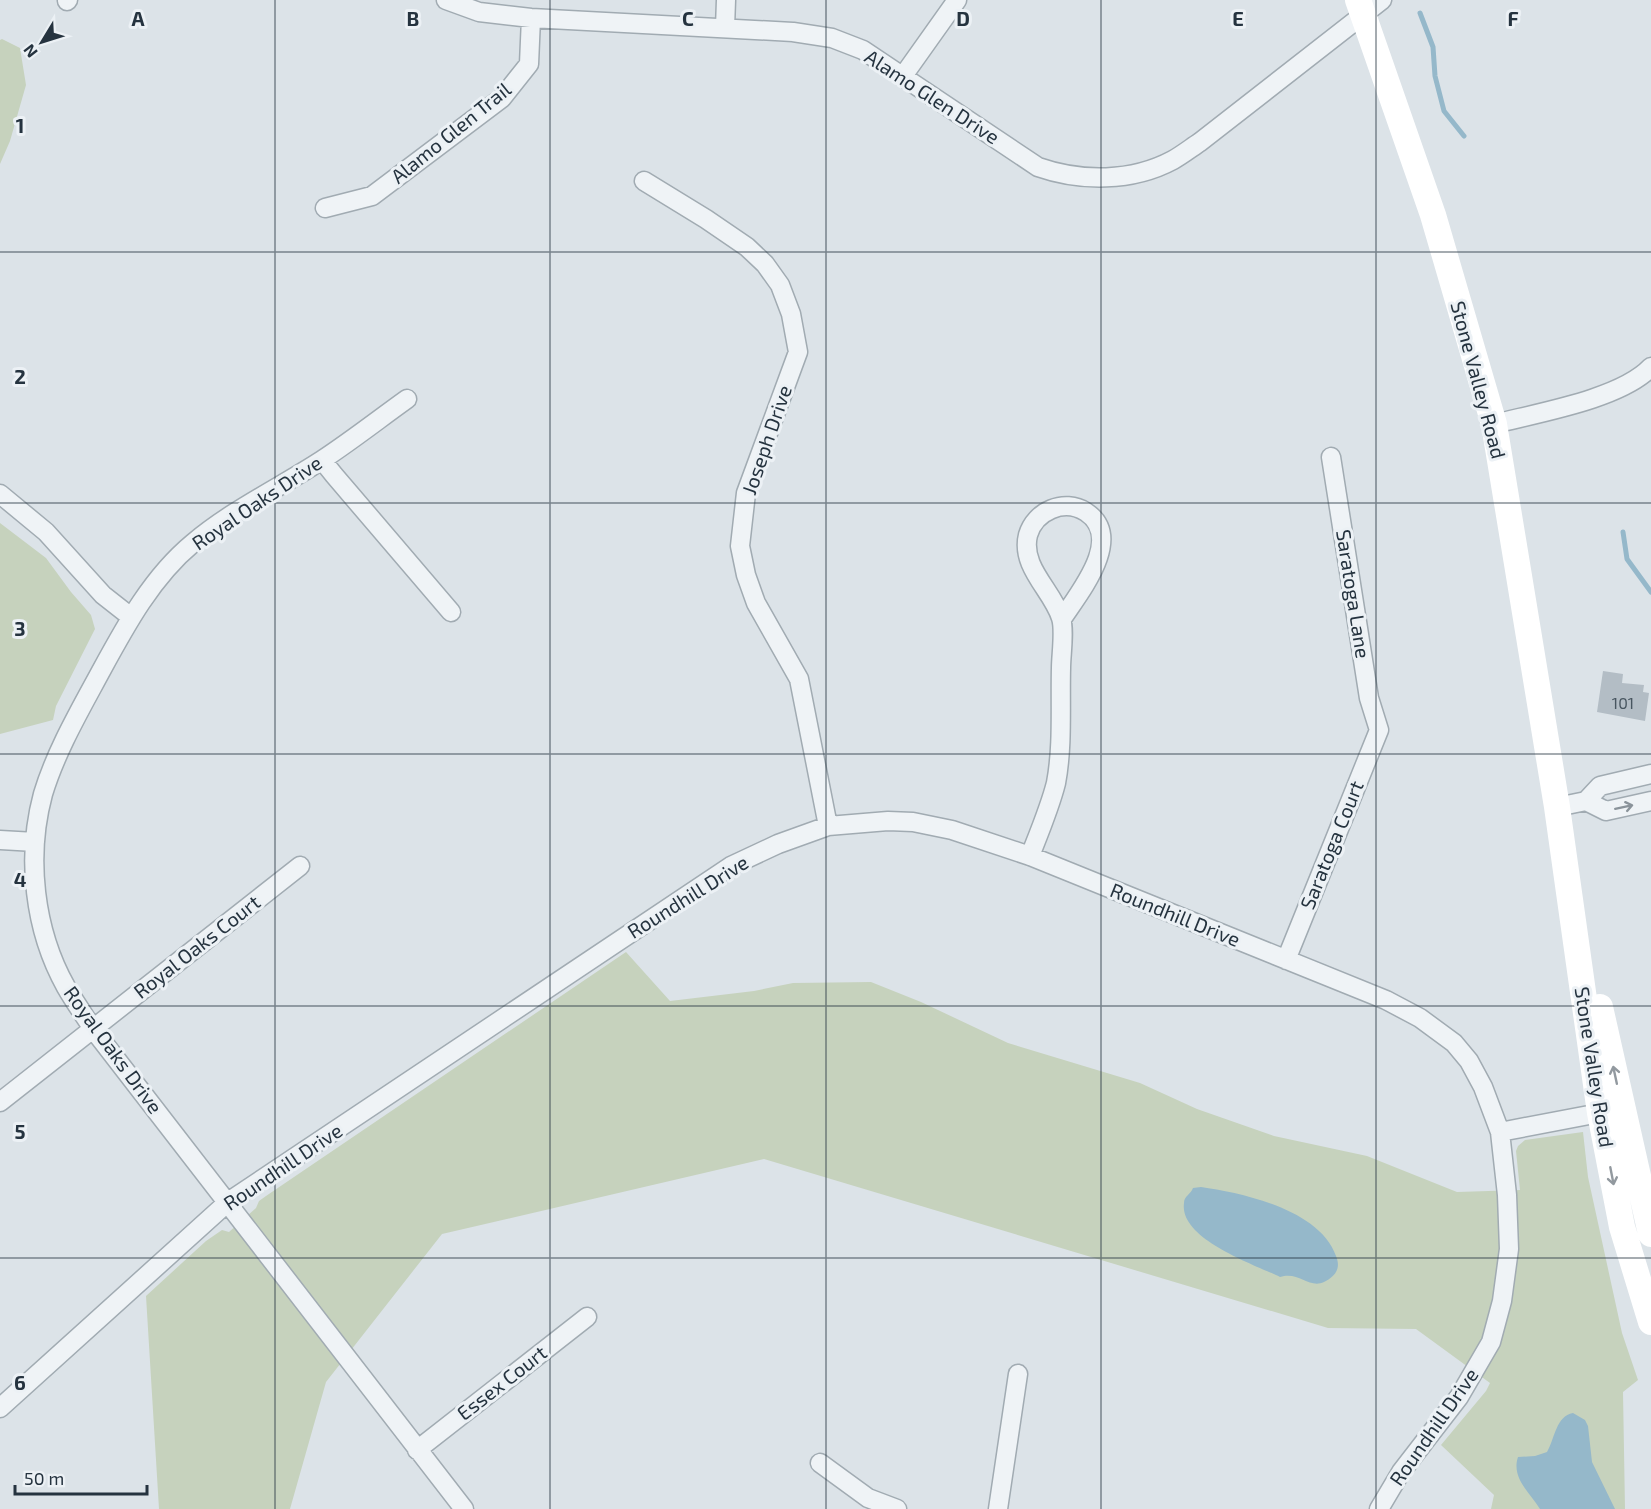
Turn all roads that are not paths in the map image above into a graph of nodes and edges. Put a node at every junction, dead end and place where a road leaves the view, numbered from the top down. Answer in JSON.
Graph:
{"nodes":[{"id":1,"x":446,"y":0,"type":"edge"},
{"id":2,"x":726,"y":0,"type":"edge"},
{"id":3,"x":957,"y":0,"type":"edge"},
{"id":4,"x":1368,"y":5,"type":"edge"},
{"id":5,"x":531,"y":18,"type":"junction"},
{"id":6,"x":725,"y":28,"type":"junction"},
{"id":7,"x":903,"y":76,"type":"junction"},
{"id":8,"x":644,"y":181,"type":"dead end"},
{"id":9,"x":325,"y":208,"type":"dead end"},
{"id":10,"x":1651,"y":368,"type":"edge"},
{"id":11,"x":407,"y":399,"type":"dead end"},
{"id":12,"x":1494,"y":424,"type":"junction"},
{"id":13,"x":1331,"y":456,"type":"dead end"},
{"id":14,"x":322,"y":460,"type":"junction"},
{"id":15,"x":0,"y":494,"type":"edge"},
{"id":16,"x":451,"y":612,"type":"dead end"},
{"id":17,"x":130,"y":617,"type":"junction"},
{"id":18,"x":1062,"y":619,"type":"junction"},
{"id":19,"x":1379,"y":730,"type":"joint"},
{"id":20,"x":1651,"y":774,"type":"edge"},
{"id":21,"x":1586,"y":801,"type":"junction"},
{"id":22,"x":1651,"y":801,"type":"edge"},
{"id":23,"x":1557,"y":807,"type":"junction"},
{"id":24,"x":828,"y":826,"type":"junction"},
{"id":25,"x":0,"y":840,"type":"edge"},
{"id":26,"x":34,"y":842,"type":"junction"},
{"id":27,"x":1030,"y":856,"type":"junction"},
{"id":28,"x":300,"y":866,"type":"dead end"},
{"id":29,"x":1286,"y":960,"type":"junction"},
{"id":30,"x":93,"y":1029,"type":"junction"},
{"id":31,"x":0,"y":1102,"type":"edge"},
{"id":32,"x":1611,"y":1111,"type":"junction"},
{"id":33,"x":1500,"y":1132,"type":"junction"},
{"id":34,"x":228,"y":1202,"type":"junction"},
{"id":35,"x":1651,"y":1234,"type":"edge"},
{"id":36,"x":587,"y":1317,"type":"dead end"},
{"id":37,"x":1651,"y":1323,"type":"edge"},
{"id":38,"x":1018,"y":1374,"type":"dead end"},
{"id":39,"x":0,"y":1408,"type":"edge"},
{"id":40,"x":417,"y":1450,"type":"junction"},
{"id":41,"x":819,"y":1463,"type":"dead end"},
{"id":42,"x":464,"y":1509,"type":"edge"},
{"id":43,"x":897,"y":1509,"type":"edge"},
{"id":44,"x":998,"y":1509,"type":"edge"},
{"id":45,"x":1379,"y":1509,"type":"edge"}],
"edges":[{"from":1,"to":5,"type":"street","name":"Alamo Glen Drive"},
{"from":2,"to":6,"type":"street"},
{"from":3,"to":7,"type":"street"},
{"from":4,"to":7,"type":"street","name":"Alamo Glen Drive"},
{"from":4,"to":12,"type":"street","name":"Stone Valley Road"},
{"from":5,"to":6,"type":"street","name":"Alamo Glen Drive"},
{"from":5,"to":9,"type":"street","name":"Alamo Glen Trail"},
{"from":6,"to":7,"type":"street","name":"Alamo Glen Drive"},
{"from":8,"to":24,"type":"street","name":"Joseph Drive"},
{"from":10,"to":12,"type":"street"},
{"from":11,"to":14,"type":"street","name":"Royal Oaks Drive"},
{"from":12,"to":23,"type":"street","name":"Stone Valley Road"},
{"from":13,"to":19,"type":"street","name":"Saratoga Lane"},
{"from":14,"to":16,"type":"street"},
{"from":14,"to":17,"type":"street","name":"Royal Oaks Drive"},
{"from":15,"to":17,"type":"street"},
{"from":17,"to":26,"type":"street","name":"Royal Oaks Drive"},
{"from":18,"to":18,"type":"street"},
{"from":18,"to":27,"type":"street"},
{"from":19,"to":29,"type":"street","name":"Saratoga Court"},
{"from":20,"to":21,"type":"street"},
{"from":21,"to":22,"type":"street","one_way":true},
{"from":21,"to":23,"type":"street"},
{"from":23,"to":32,"type":"street","name":"Stone Valley Road"},
{"from":24,"to":27,"type":"street","name":"Roundhill Drive"},
{"from":24,"to":34,"type":"street","name":"Roundhill Drive"},
{"from":25,"to":26,"type":"street"},
{"from":26,"to":30,"type":"street","name":"Royal Oaks Drive"},
{"from":27,"to":29,"type":"street","name":"Roundhill Drive"},
{"from":28,"to":30,"type":"street","name":"Royal Oaks Court"},
{"from":29,"to":33,"type":"street","name":"Roundhill Drive"},
{"from":30,"to":31,"type":"street","name":"Royal Oaks Court"},
{"from":30,"to":34,"type":"street","name":"Royal Oaks Drive"},
{"from":32,"to":33,"type":"street"},
{"from":32,"to":35,"type":"street","name":"Stone Valley Road"},
{"from":32,"to":37,"type":"street","name":"Stone Valley Road","one_way":true},
{"from":33,"to":45,"type":"street","name":"Roundhill Drive"},
{"from":34,"to":39,"type":"street","name":"Roundhill Drive"},
{"from":34,"to":40,"type":"street","name":"Royal Oaks Drive"},
{"from":36,"to":40,"type":"street","name":"Essex Court"},
{"from":38,"to":44,"type":"street"},
{"from":40,"to":42,"type":"street","name":"Royal Oaks Drive"},
{"from":41,"to":43,"type":"street"}]}
